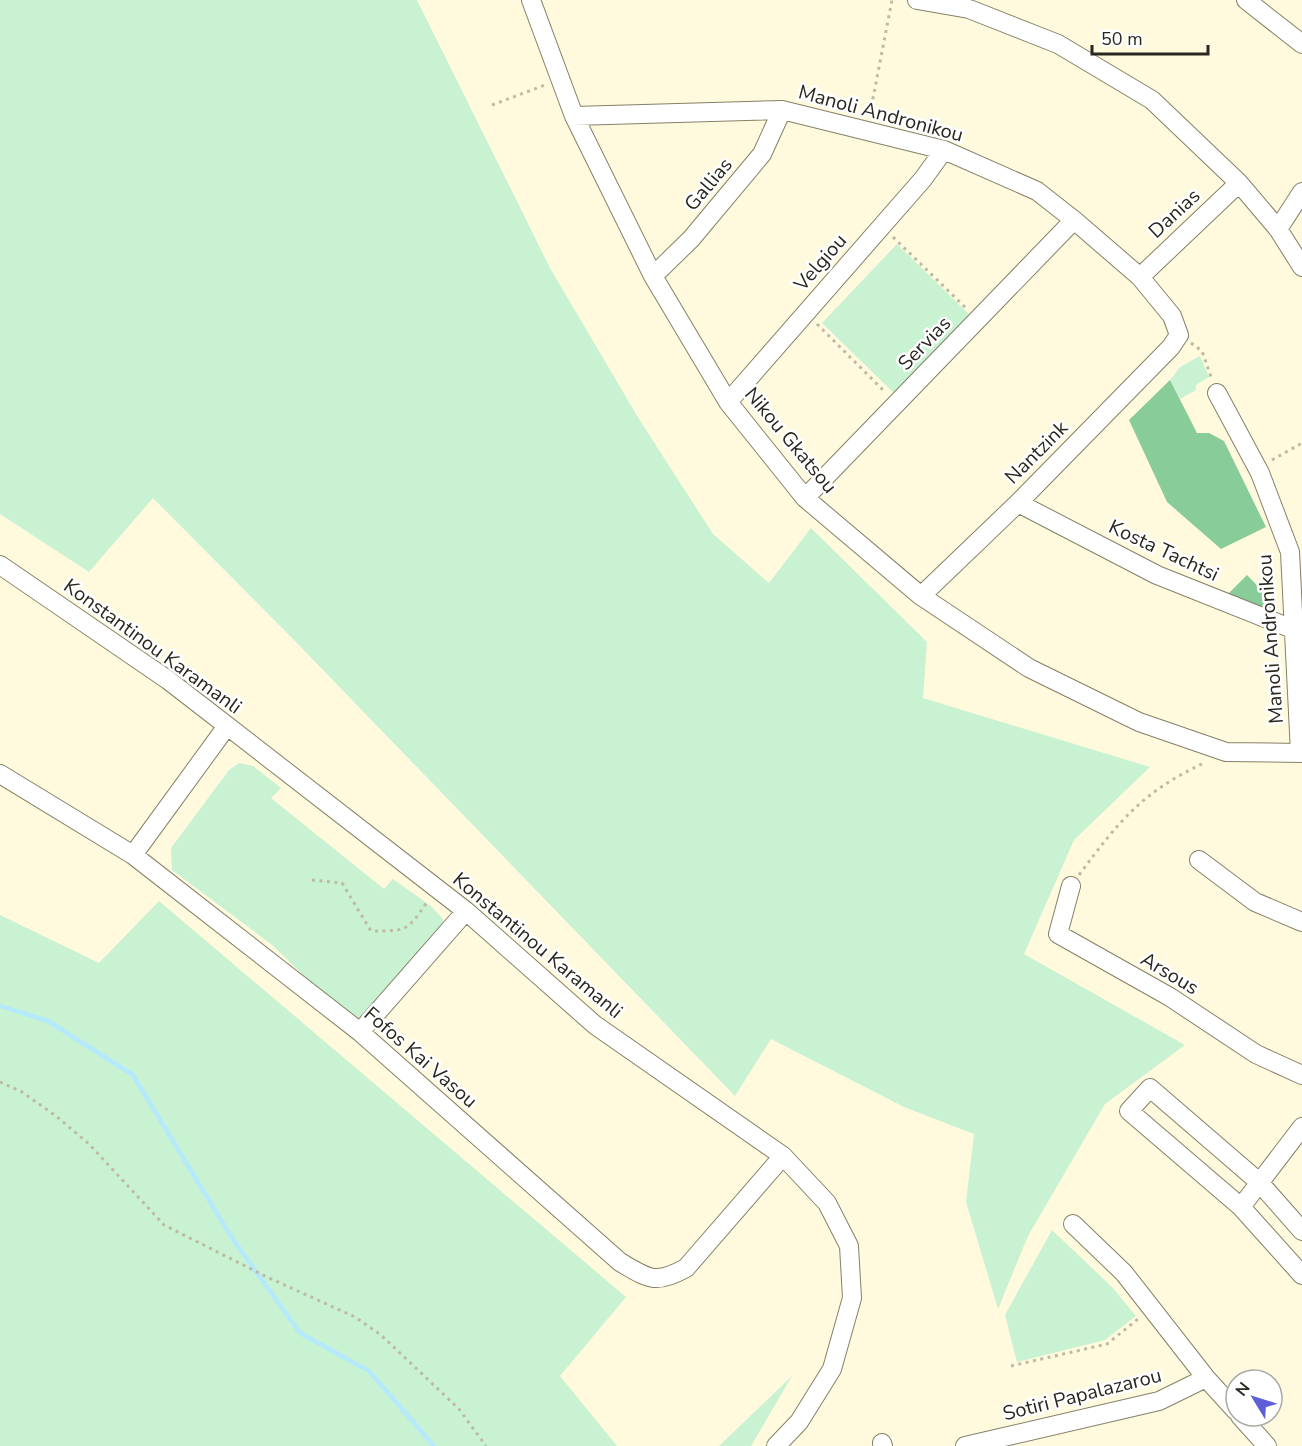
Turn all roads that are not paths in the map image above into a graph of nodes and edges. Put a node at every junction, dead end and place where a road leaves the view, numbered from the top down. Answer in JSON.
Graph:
{"nodes":[{"id":1,"x":531,"y":0,"type":"edge"},
{"id":2,"x":917,"y":0,"type":"edge"},
{"id":3,"x":1246,"y":0,"type":"edge"},
{"id":4,"x":1302,"y":44,"type":"edge"},
{"id":5,"x":782,"y":110,"type":"junction"},
{"id":6,"x":574,"y":116,"type":"junction"},
{"id":7,"x":944,"y":150,"type":"junction"},
{"id":8,"x":1239,"y":183,"type":"junction"},
{"id":9,"x":1302,"y":192,"type":"edge"},
{"id":10,"x":1074,"y":220,"type":"junction"},
{"id":11,"x":1278,"y":229,"type":"junction"},
{"id":12,"x":1302,"y":267,"type":"edge"},
{"id":13,"x":653,"y":276,"type":"junction"},
{"id":14,"x":1140,"y":276,"type":"junction"},
{"id":15,"x":1179,"y":335,"type":"joint"},
{"id":16,"x":1217,"y":393,"type":"road end"},
{"id":17,"x":728,"y":402,"type":"junction"},
{"id":18,"x":805,"y":498,"type":"junction"},
{"id":19,"x":1018,"y":503,"type":"junction"},
{"id":20,"x":0,"y":565,"type":"edge"},
{"id":21,"x":921,"y":596,"type":"junction"},
{"id":22,"x":1295,"y":630,"type":"junction"},
{"id":23,"x":227,"y":726,"type":"junction"},
{"id":24,"x":1301,"y":753,"type":"edge"},
{"id":25,"x":0,"y":774,"type":"edge"},
{"id":26,"x":133,"y":855,"type":"junction"},
{"id":27,"x":1198,"y":860,"type":"dead end"},
{"id":28,"x":1071,"y":886,"type":"road end"},
{"id":29,"x":466,"y":911,"type":"junction"},
{"id":30,"x":1302,"y":921,"type":"edge"},
{"id":31,"x":360,"y":1032,"type":"junction"},
{"id":32,"x":1302,"y":1075,"type":"edge"},
{"id":33,"x":1302,"y":1127,"type":"edge"},
{"id":34,"x":783,"y":1156,"type":"junction"},
{"id":35,"x":1259,"y":1182,"type":"junction"},
{"id":36,"x":1241,"y":1207,"type":"junction"},
{"id":37,"x":1073,"y":1224,"type":"dead end"},
{"id":38,"x":1302,"y":1231,"type":"edge"},
{"id":39,"x":1302,"y":1275,"type":"edge"},
{"id":40,"x":1206,"y":1378,"type":"junction"},
{"id":41,"x":1224,"y":1398,"type":"edge"},
{"id":42,"x":1251,"y":1428,"type":"edge"},
{"id":43,"x":776,"y":1446,"type":"edge"},
{"id":44,"x":965,"y":1446,"type":"edge"},
{"id":45,"x":1267,"y":1446,"type":"edge"}],
"edges":[{"from":1,"to":6,"type":"street","name":"Nikou Gkatsou"},
{"from":2,"to":8,"type":"street"},
{"from":3,"to":4,"type":"street"},
{"from":5,"to":6,"type":"street","name":"Manoli Andronikou"},
{"from":5,"to":7,"type":"street","name":"Manoli Andronikou"},
{"from":5,"to":13,"type":"street","name":"Gallias"},
{"from":6,"to":13,"type":"street","name":"Nikou Gkatsou"},
{"from":7,"to":10,"type":"street","name":"Manoli Andronikou"},
{"from":7,"to":17,"type":"street","name":"Velgiou"},
{"from":8,"to":11,"type":"street"},
{"from":8,"to":14,"type":"street","name":"Danias"},
{"from":9,"to":11,"type":"street"},
{"from":10,"to":14,"type":"street","name":"Manoli Andronikou"},
{"from":10,"to":18,"type":"street","name":"Servias"},
{"from":11,"to":12,"type":"street"},
{"from":13,"to":17,"type":"street","name":"Nikou Gkatsou"},
{"from":14,"to":15,"type":"street","name":"Manoli Andronikou"},
{"from":15,"to":19,"type":"street","name":"Nantzink"},
{"from":16,"to":22,"type":"street","name":"Manoli Andronikou"},
{"from":17,"to":18,"type":"street","name":"Nikou Gkatsou"},
{"from":18,"to":21,"type":"street","name":"Nikou Gkatsou"},
{"from":19,"to":21,"type":"street","name":"Nantzink"},
{"from":19,"to":22,"type":"street","name":"Kosta Tachtsi"},
{"from":20,"to":23,"type":"street","name":"Konstantinou Karamanli"},
{"from":21,"to":24,"type":"street","name":"Nikou Gkatsou"},
{"from":22,"to":24,"type":"street","name":"Manoli Andronikou"},
{"from":23,"to":26,"type":"street"},
{"from":23,"to":29,"type":"street","name":"Konstantinou Karamanli"},
{"from":25,"to":26,"type":"street","name":"Fofos Kai Vasou"},
{"from":26,"to":31,"type":"street","name":"Fofos Kai Vasou"},
{"from":27,"to":30,"type":"street"},
{"from":28,"to":32,"type":"street","name":"Arsous"},
{"from":29,"to":31,"type":"street"},
{"from":29,"to":34,"type":"street","name":"Konstantinou Karamanli"},
{"from":31,"to":34,"type":"street","name":"Fofos Kai Vasou"},
{"from":33,"to":35,"type":"street"},
{"from":34,"to":43,"type":"street","name":"Konstantinou Karamanli"},
{"from":35,"to":36,"type":"street"},
{"from":35,"to":36,"type":"street"},
{"from":35,"to":38,"type":"street"},
{"from":36,"to":39,"type":"street"},
{"from":37,"to":40,"type":"street"},
{"from":40,"to":41,"type":"street"},
{"from":40,"to":44,"type":"street","name":"Sotiri Papalazarou"},
{"from":42,"to":45,"type":"street"}]}
